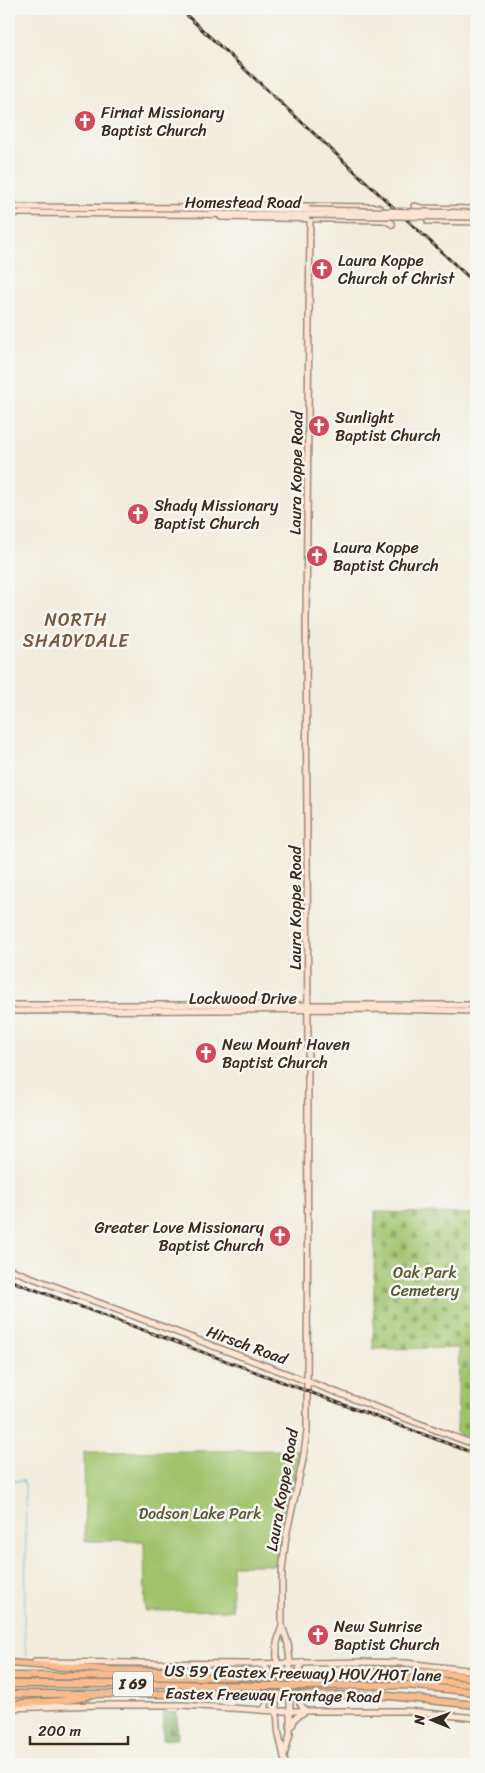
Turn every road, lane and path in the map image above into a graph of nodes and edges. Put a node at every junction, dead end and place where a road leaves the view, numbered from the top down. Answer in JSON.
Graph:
{"nodes":[{"id":1,"x":414,"y":206,"type":"dead end"},
{"id":2,"x":9,"y":207,"type":"edge"},
{"id":3,"x":202,"y":208,"type":"junction"},
{"id":4,"x":476,"y":209,"type":"edge"},
{"id":5,"x":133,"y":211,"type":"junction"},
{"id":6,"x":173,"y":211,"type":"junction"},
{"id":7,"x":9,"y":213,"type":"edge"},
{"id":8,"x":476,"y":213,"type":"edge"},
{"id":9,"x":309,"y":215,"type":"junction"},
{"id":10,"x":476,"y":217,"type":"edge"},
{"id":11,"x":428,"y":221,"type":"dead end"},
{"id":12,"x":476,"y":222,"type":"edge"},
{"id":13,"x":9,"y":1005,"type":"edge"},
{"id":14,"x":476,"y":1005,"type":"edge"},
{"id":15,"x":307,"y":1008,"type":"junction"},
{"id":16,"x":9,"y":1011,"type":"edge"},
{"id":17,"x":476,"y":1011,"type":"edge"},
{"id":18,"x":9,"y":1270,"type":"edge"},
{"id":19,"x":307,"y":1380,"type":"junction"},
{"id":20,"x":476,"y":1445,"type":"edge"},
{"id":21,"x":282,"y":1625,"type":"junction"},
{"id":22,"x":288,"y":1650,"type":"junction"},
{"id":23,"x":9,"y":1662,"type":"edge"},
{"id":24,"x":290,"y":1662,"type":"junction"},
{"id":25,"x":303,"y":1662,"type":"junction"},
{"id":26,"x":277,"y":1663,"type":"junction"},
{"id":27,"x":259,"y":1664,"type":"junction"},
{"id":28,"x":476,"y":1671,"type":"edge"},
{"id":29,"x":9,"y":1676,"type":"edge"},
{"id":30,"x":179,"y":1676,"type":"junction"},
{"id":31,"x":358,"y":1677,"type":"junction"},
{"id":32,"x":476,"y":1678,"type":"edge"},
{"id":33,"x":9,"y":1684,"type":"edge"},
{"id":34,"x":476,"y":1685,"type":"edge"},
{"id":35,"x":476,"y":1692,"type":"edge"},
{"id":36,"x":9,"y":1694,"type":"edge"},
{"id":37,"x":94,"y":1694,"type":"junction"},
{"id":38,"x":476,"y":1705,"type":"edge"},
{"id":39,"x":9,"y":1707,"type":"edge"},
{"id":40,"x":263,"y":1710,"type":"junction"},
{"id":41,"x":276,"y":1710,"type":"junction"},
{"id":42,"x":290,"y":1710,"type":"junction"},
{"id":43,"x":307,"y":1710,"type":"junction"},
{"id":44,"x":476,"y":1718,"type":"edge"},
{"id":45,"x":290,"y":1734,"type":"junction"},
{"id":46,"x":284,"y":1756,"type":"junction"},
{"id":47,"x":285,"y":1764,"type":"edge"}],
"edges":[{"from":1,"to":4,"type":"main road"},
{"from":2,"to":5,"type":"main road","name":"Homestead Road"},
{"from":3,"to":6,"type":"main road","name":"Homestead Road"},
{"from":3,"to":9,"type":"main road","name":"Homestead Road"},
{"from":3,"to":9,"type":"main road"},
{"from":5,"to":6,"type":"main road","name":"Homestead Road"},
{"from":5,"to":7,"type":"main road","name":"Homestead Road"},
{"from":6,"to":9,"type":"main road","name":"Homestead Road"},
{"from":8,"to":9,"type":"main road","name":"Homestead Road","bridge":true},
{"from":9,"to":10,"type":"main road","name":"Homestead Road","bridge":true},
{"from":9,"to":15,"type":"main road","name":"Laura Koppe Road"},
{"from":11,"to":12,"type":"main road"},
{"from":13,"to":15,"type":"main road","name":"Lockwood Drive"},
{"from":14,"to":15,"type":"main road","name":"Lockwood Drive"},
{"from":15,"to":16,"type":"main road","name":"Lockwood Drive"},
{"from":15,"to":17,"type":"main road","name":"Lockwood Drive"},
{"from":15,"to":19,"type":"main road","name":"Laura Koppe Road"},
{"from":18,"to":19,"type":"main road","name":"Hirsch Road"},
{"from":19,"to":20,"type":"main road","name":"Hirsch Road"},
{"from":19,"to":21,"type":"main road","name":"Laura Koppe Road"},
{"from":21,"to":22,"type":"main road","name":"Laura Koppe Road"},
{"from":21,"to":26,"type":"main road","name":"Laura Koppe Road"},
{"from":22,"to":24,"type":"main road","name":"Laura Koppe Road"},
{"from":22,"to":25,"type":"main road"},
{"from":23,"to":27,"type":"main road","name":"Eastex Freeway Frontage Road"},
{"from":23,"to":30,"type":"highway"},
{"from":24,"to":25,"type":"main road","name":"Eastex Freeway Frontage Road"},
{"from":24,"to":26,"type":"main road","name":"Eastex Freeway Frontage Road"},
{"from":24,"to":42,"type":"main road","name":"Laura Koppe Road"},
{"from":25,"to":28,"type":"main road","name":"Eastex Freeway Frontage Road"},
{"from":25,"to":43,"type":"main road"},
{"from":26,"to":27,"type":"main road","name":"Eastex Freeway Frontage Road"},
{"from":26,"to":41,"type":"main road","name":"Laura Koppe Road"},
{"from":27,"to":40,"type":"main road"},
{"from":29,"to":30,"type":"highway","number":"I 69"},
{"from":30,"to":31,"type":"highway","number":"I 69","bridge":true},
{"from":31,"to":32,"type":"highway"},
{"from":31,"to":34,"type":"highway","number":"I 69"},
{"from":33,"to":35,"type":"highway","name":"US 59 (Eastex Freeway) HOV/HOT lane","number":"I 69","bridge":true},
{"from":36,"to":37,"type":"highway","number":"I 69"},
{"from":37,"to":38,"type":"highway","number":"I 69","bridge":true},
{"from":37,"to":39,"type":"highway"},
{"from":39,"to":40,"type":"main road","name":"Eastex Freeway Frontage Road"},
{"from":40,"to":41,"type":"main road","name":"Eastex Freeway Frontage Road"},
{"from":41,"to":42,"type":"main road","name":"Eastex Freeway Frontage Road"},
{"from":41,"to":46,"type":"main road","name":"Laura Koppe Road"},
{"from":42,"to":43,"type":"main road","name":"Eastex Freeway Frontage Road"},
{"from":42,"to":45,"type":"main road","name":"Laura Koppe Road"},
{"from":43,"to":44,"type":"main road","name":"Eastex Freeway Frontage Road"},
{"from":43,"to":45,"type":"main road"},
{"from":45,"to":46,"type":"main road","name":"Laura Koppe Road"},
{"from":46,"to":47,"type":"main road","name":"Laura Koppe Road"}]}
